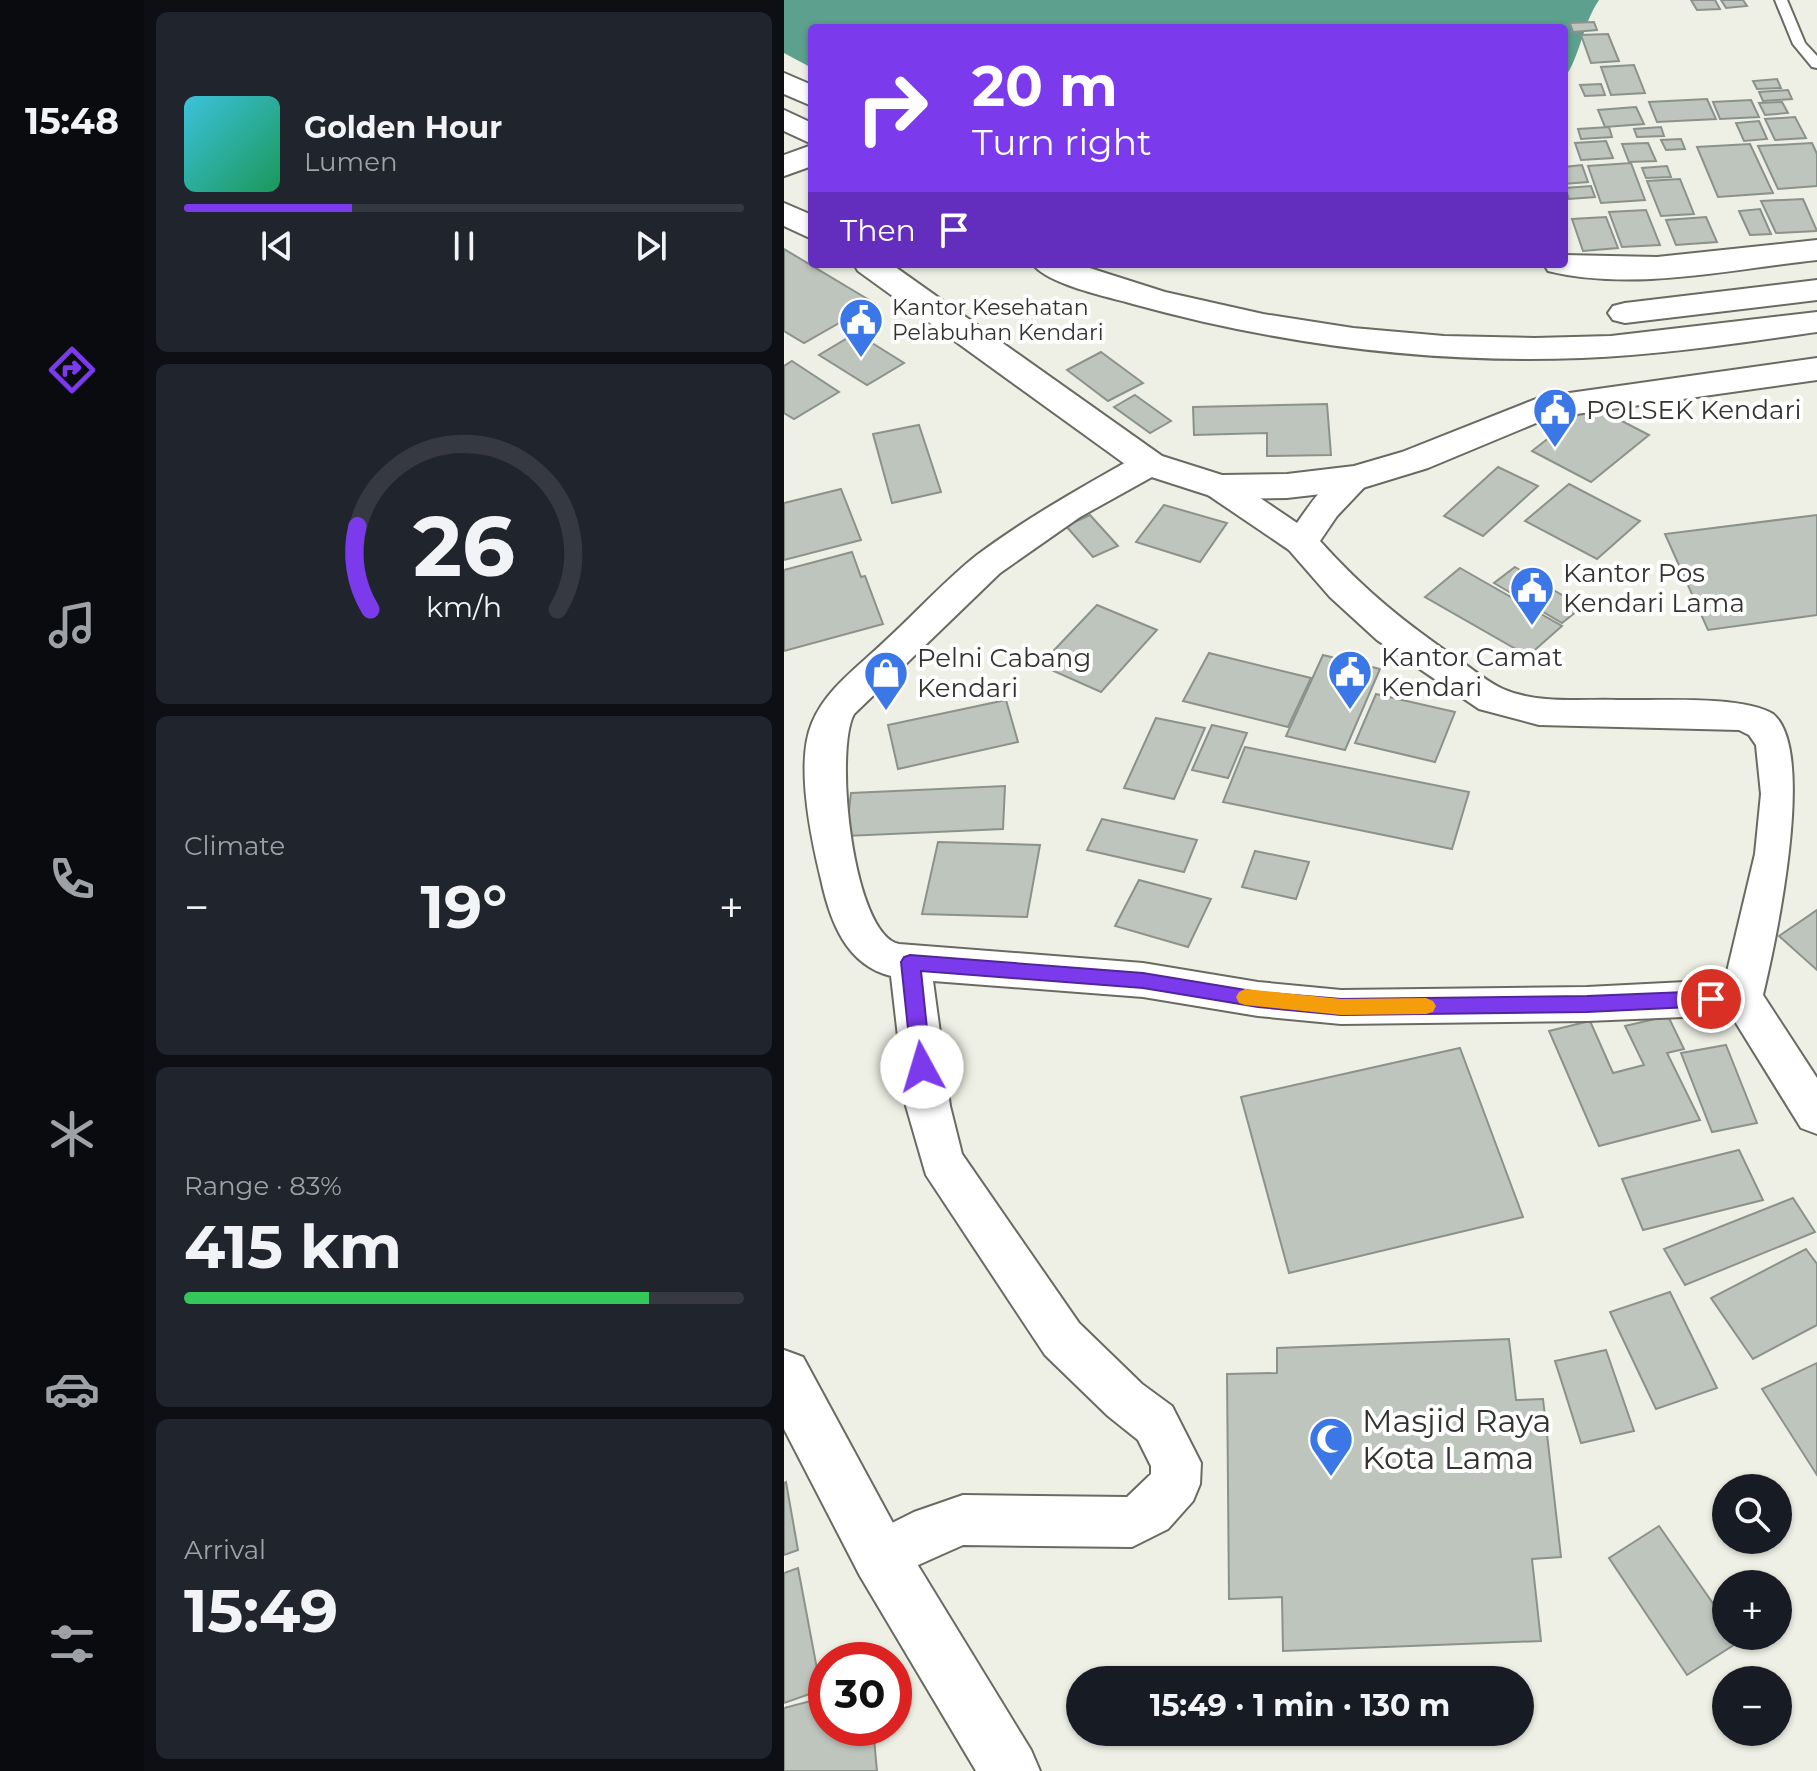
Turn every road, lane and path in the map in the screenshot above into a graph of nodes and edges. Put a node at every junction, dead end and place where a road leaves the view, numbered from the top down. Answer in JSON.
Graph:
{"nodes":[{"id":1,"x":1781,"y":0,"type":"edge"},
{"id":2,"x":1817,"y":43,"type":"edge"},
{"id":3,"x":1799,"y":44,"type":"junction"},
{"id":4,"x":1817,"y":64,"type":"edge"},
{"id":5,"x":784,"y":82,"type":"edge"},
{"id":6,"x":808,"y":95,"type":"edge"},
{"id":7,"x":784,"y":119,"type":"edge"},
{"id":8,"x":808,"y":133,"type":"edge"},
{"id":9,"x":808,"y":156,"type":"edge"},
{"id":10,"x":784,"y":167,"type":"edge"},
{"id":11,"x":784,"y":212,"type":"edge"},
{"id":12,"x":808,"y":227,"type":"edge"},
{"id":13,"x":1817,"y":250,"type":"edge"},
{"id":14,"x":1568,"y":265,"type":"edge"},
{"id":15,"x":876,"y":268,"type":"edge"},
{"id":16,"x":1058,"y":268,"type":"edge"},
{"id":17,"x":1152,"y":268,"type":"edge"},
{"id":18,"x":1817,"y":290,"type":"edge"},
{"id":19,"x":1817,"y":322,"type":"edge"},
{"id":20,"x":1583,"y":325,"type":"junction"},
{"id":21,"x":1817,"y":369,"type":"edge"},
{"id":22,"x":1149,"y":464,"type":"junction"},
{"id":23,"x":1356,"y":478,"type":"junction"},
{"id":24,"x":1220,"y":487,"type":"junction"},
{"id":25,"x":1301,"y":542,"type":"junction"},
{"id":26,"x":910,"y":962,"type":"junction"},
{"id":27,"x":1742,"y":997,"type":"junction"},
{"id":28,"x":1817,"y":1115,"type":"edge"},
{"id":29,"x":784,"y":1375,"type":"edge"},
{"id":30,"x":880,"y":1556,"type":"junction"},
{"id":31,"x":1010,"y":1771,"type":"edge"}],
"edges":[{"from":1,"to":3,"type":"lane"},
{"from":2,"to":3,"type":"lane"},
{"from":3,"to":4,"type":"lane"},
{"from":5,"to":6,"type":"main road"},
{"from":7,"to":8,"type":"main road"},
{"from":9,"to":10,"type":"main road"},
{"from":11,"to":12,"type":"main road"},
{"from":13,"to":14,"type":"main road"},
{"from":15,"to":22,"type":"main road"},
{"from":16,"to":20,"type":"main road"},
{"from":17,"to":20,"type":"main road"},
{"from":18,"to":20,"type":"main road"},
{"from":19,"to":20,"type":"main road"},
{"from":21,"to":23,"type":"main road"},
{"from":22,"to":24,"type":"main road"},
{"from":22,"to":26,"type":"street"},
{"from":23,"to":24,"type":"main road"},
{"from":23,"to":25,"type":"street"},
{"from":24,"to":25,"type":"street"},
{"from":25,"to":27,"type":"street"},
{"from":26,"to":27,"type":"street"},
{"from":26,"to":30,"type":"street"},
{"from":27,"to":28,"type":"street"},
{"from":29,"to":30,"type":"main road"},
{"from":30,"to":31,"type":"main road"}]}
